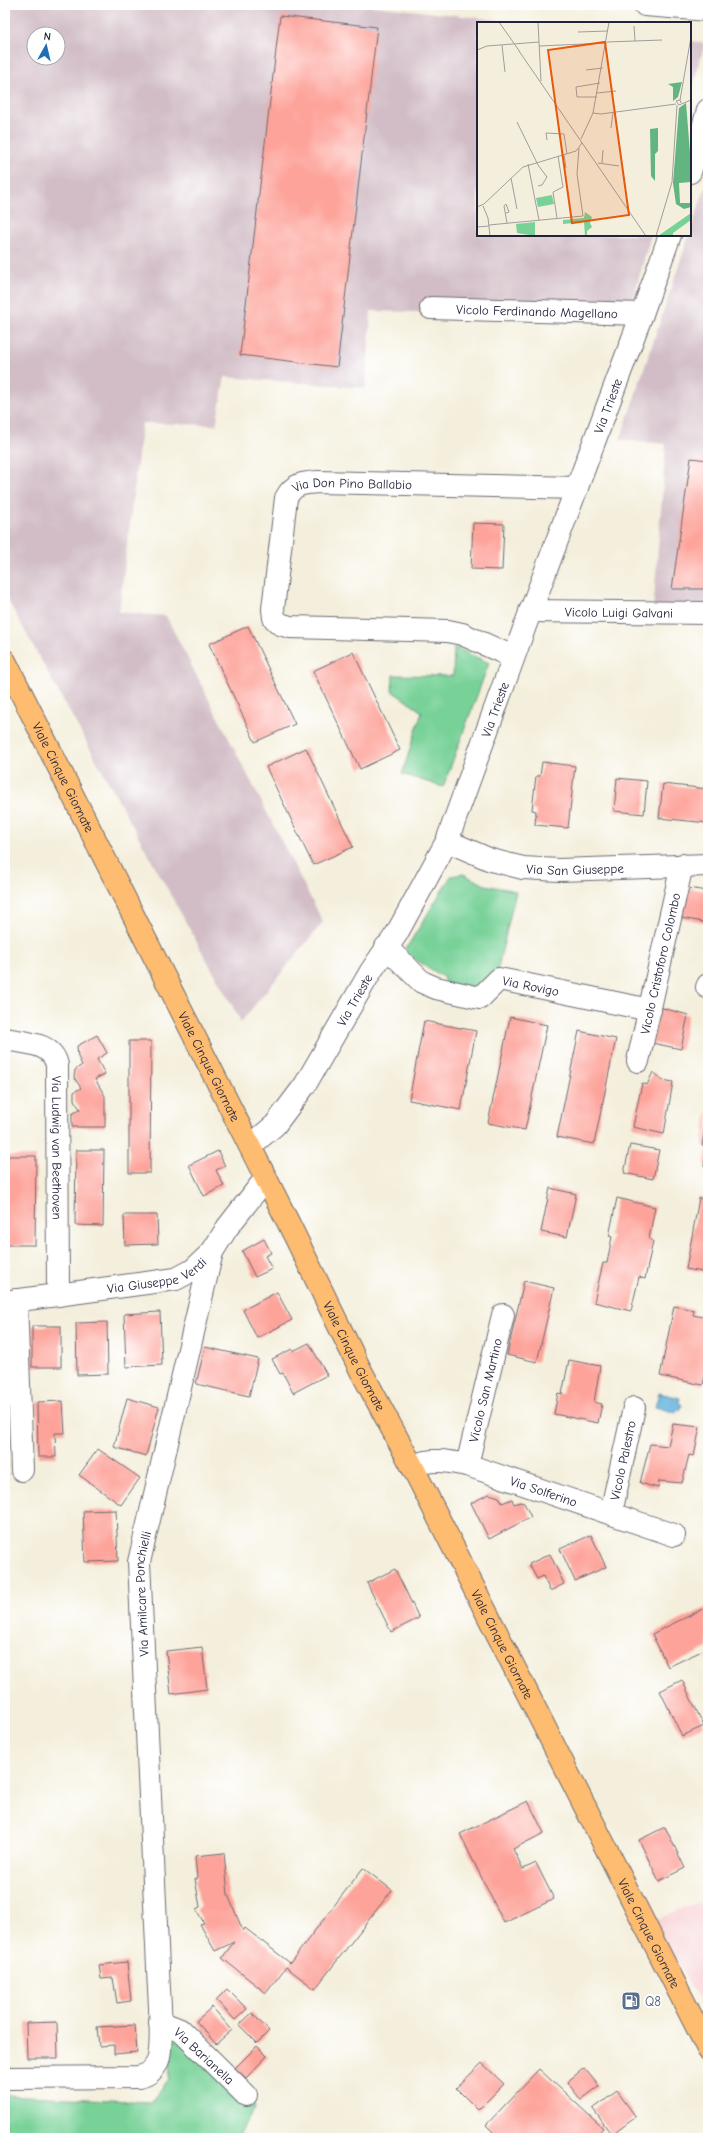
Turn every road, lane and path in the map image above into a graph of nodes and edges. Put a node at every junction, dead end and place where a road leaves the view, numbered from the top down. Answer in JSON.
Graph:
{"nodes":[{"id":1,"x":645,"y":5,"type":"edge"},
{"id":2,"x":708,"y":10,"type":"edge"},
{"id":3,"x":708,"y":110,"type":"edge"},
{"id":4,"x":691,"y":169,"type":"edge"},
{"id":5,"x":670,"y":236,"type":"edge"},
{"id":6,"x":432,"y":308,"type":"dead end"},
{"id":7,"x":642,"y":314,"type":"junction"},
{"id":8,"x":577,"y":488,"type":"junction"},
{"id":9,"x":530,"y":611,"type":"junction"},
{"id":10,"x":708,"y":613,"type":"edge"},
{"id":11,"x":513,"y":657,"type":"junction"},
{"id":12,"x":5,"y":660,"type":"edge"},
{"id":13,"x":447,"y":841,"type":"junction"},
{"id":14,"x":682,"y":865,"type":"junction"},
{"id":15,"x":708,"y":865,"type":"edge"},
{"id":16,"x":386,"y":947,"type":"junction"},
{"id":17,"x":650,"y":1010,"type":"junction"},
{"id":18,"x":5,"y":1039,"type":"edge"},
{"id":19,"x":638,"y":1061,"type":"dead end"},
{"id":20,"x":250,"y":1146,"type":"junction"},
{"id":21,"x":266,"y":1178,"type":"junction"},
{"id":22,"x":212,"y":1252,"type":"junction"},
{"id":23,"x":58,"y":1295,"type":"junction"},
{"id":24,"x":11,"y":1301,"type":"edge"},
{"id":25,"x":503,"y":1315,"type":"dead end"},
{"id":26,"x":634,"y":1408,"type":"dead end"},
{"id":27,"x":467,"y":1465,"type":"junction"},
{"id":28,"x":412,"y":1466,"type":"junction"},
{"id":29,"x":22,"y":1470,"type":"dead end"},
{"id":30,"x":610,"y":1513,"type":"junction"},
{"id":31,"x":674,"y":1535,"type":"dead end"},
{"id":32,"x":160,"y":2022,"type":"junction"},
{"id":33,"x":708,"y":2049,"type":"edge"},
{"id":34,"x":5,"y":2078,"type":"edge"},
{"id":35,"x":246,"y":2095,"type":"dead end"}],
"edges":[{"from":1,"to":2,"type":"street"},
{"from":3,"to":4,"type":"street"},
{"from":5,"to":7,"type":"street","name":"Via Trieste"},
{"from":6,"to":7,"type":"street","name":"Vicolo Ferdinando Magellano"},
{"from":7,"to":8,"type":"street","name":"Via Trieste"},
{"from":8,"to":9,"type":"street","name":"Via Trieste"},
{"from":8,"to":11,"type":"street","name":"Via Don Pino Ballabio"},
{"from":9,"to":10,"type":"street","name":"Vicolo Luigi Galvani"},
{"from":9,"to":11,"type":"street","name":"Via Trieste"},
{"from":11,"to":13,"type":"street","name":"Via Trieste"},
{"from":12,"to":20,"type":"main road","name":"Viale Cinque Giornate"},
{"from":13,"to":14,"type":"street","name":"Via San Giuseppe"},
{"from":13,"to":16,"type":"street","name":"Via Trieste"},
{"from":14,"to":15,"type":"street","name":"Via San Giuseppe"},
{"from":14,"to":17,"type":"street","name":"Vicolo Cristoforo Colombo"},
{"from":16,"to":17,"type":"street","name":"Via Rovigo"},
{"from":16,"to":20,"type":"street","name":"Via Trieste"},
{"from":17,"to":19,"type":"street","name":"Vicolo Cristoforo Colombo"},
{"from":18,"to":23,"type":"street","name":"Via Ludwig van Beethoven"},
{"from":20,"to":21,"type":"main road","name":"Viale Cinque Giornate"},
{"from":21,"to":22,"type":"street","name":"Via Giuseppe Verdi"},
{"from":21,"to":28,"type":"main road","name":"Viale Cinque Giornate"},
{"from":22,"to":23,"type":"street","name":"Via Giuseppe Verdi"},
{"from":22,"to":32,"type":"street","name":"Via Amilcare Ponchielli"},
{"from":23,"to":24,"type":"street","name":"Via Giuseppe Verdi"},
{"from":24,"to":29,"type":"street"},
{"from":25,"to":27,"type":"street","name":"Vicolo San Martino"},
{"from":26,"to":30,"type":"street","name":"Vicolo Palestro"},
{"from":27,"to":28,"type":"street","name":"Via Solferino"},
{"from":27,"to":30,"type":"street","name":"Via Solferino"},
{"from":28,"to":33,"type":"main road","name":"Viale Cinque Giornate"},
{"from":30,"to":31,"type":"street","name":"Via Solferino"},
{"from":32,"to":34,"type":"street","name":"Via Amilcare Ponchielli"},
{"from":32,"to":35,"type":"street","name":"Via Barianella"}]}
